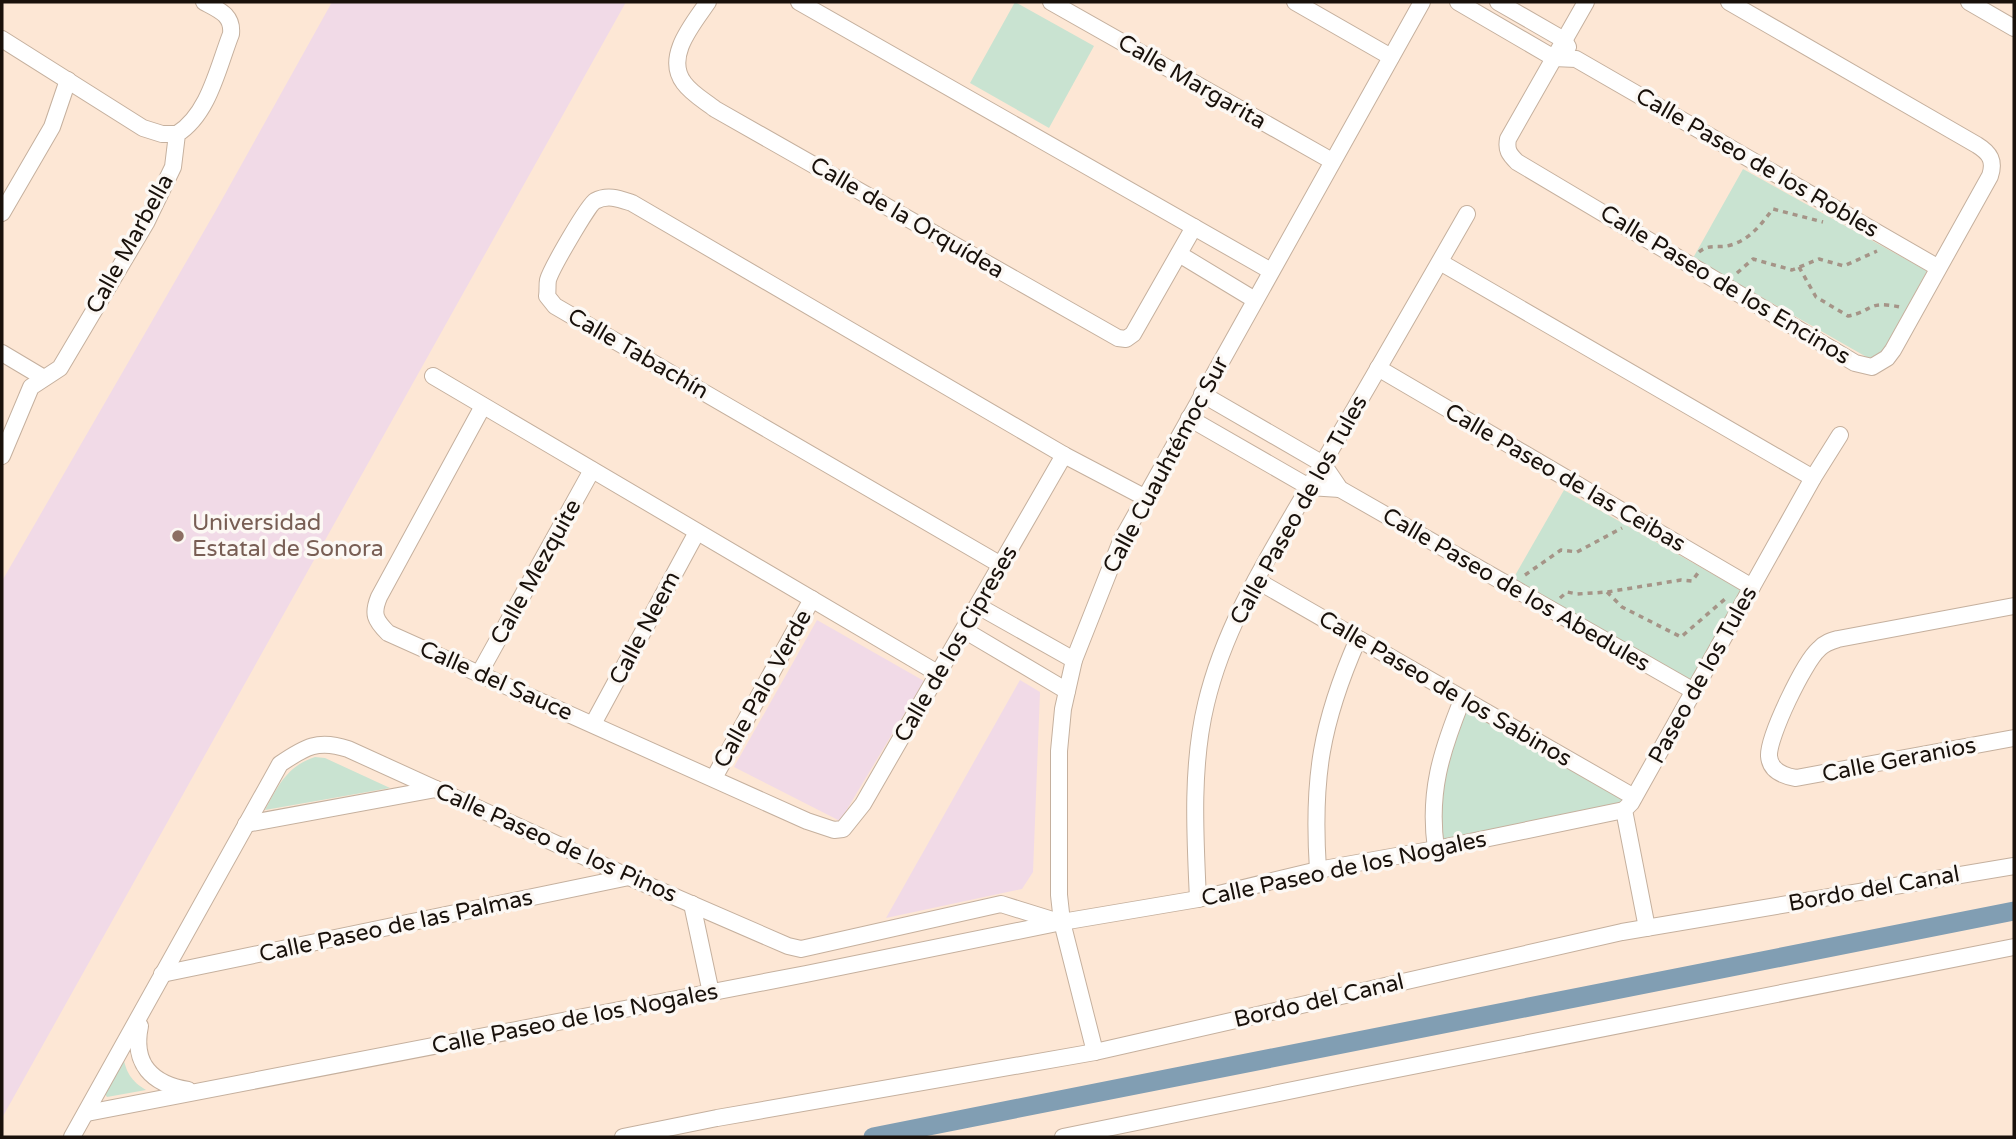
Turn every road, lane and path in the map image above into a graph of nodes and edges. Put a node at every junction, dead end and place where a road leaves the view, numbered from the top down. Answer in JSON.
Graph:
{"nodes":[{"id":1,"x":204,"y":2,"type":"edge"},
{"id":2,"x":708,"y":2,"type":"edge"},
{"id":3,"x":799,"y":2,"type":"edge"},
{"id":4,"x":1051,"y":2,"type":"edge"},
{"id":5,"x":1294,"y":2,"type":"edge"},
{"id":6,"x":1422,"y":2,"type":"edge"},
{"id":7,"x":1458,"y":2,"type":"edge"},
{"id":8,"x":1498,"y":2,"type":"edge"},
{"id":9,"x":1586,"y":2,"type":"edge"},
{"id":10,"x":1729,"y":2,"type":"edge"},
{"id":11,"x":1969,"y":2,"type":"edge"},
{"id":12,"x":2014,"y":28,"type":"edge"},
{"id":13,"x":2,"y":39,"type":"edge"},
{"id":14,"x":1564,"y":40,"type":"junction"},
{"id":15,"x":1391,"y":57,"type":"junction"},
{"id":16,"x":1554,"y":58,"type":"junction"},
{"id":17,"x":1576,"y":59,"type":"junction"},
{"id":18,"x":68,"y":80,"type":"junction"},
{"id":19,"x":177,"y":134,"type":"junction"},
{"id":20,"x":1332,"y":162,"type":"junction"},
{"id":21,"x":2,"y":213,"type":"edge"},
{"id":22,"x":1849,"y":214,"type":"junction"},
{"id":23,"x":1467,"y":215,"type":"dead end"},
{"id":24,"x":1194,"y":227,"type":"junction"},
{"id":25,"x":1897,"y":244,"type":"junction"},
{"id":26,"x":1179,"y":254,"type":"junction"},
{"id":27,"x":1440,"y":261,"type":"junction"},
{"id":28,"x":1687,"y":262,"type":"junction"},
{"id":29,"x":1799,"y":267,"type":"junction"},
{"id":30,"x":1937,"y":267,"type":"junction"},
{"id":31,"x":1271,"y":271,"type":"junction"},
{"id":32,"x":1728,"y":286,"type":"junction"},
{"id":33,"x":1255,"y":299,"type":"junction"},
{"id":34,"x":1915,"y":311,"type":"junction"},
{"id":35,"x":2,"y":353,"type":"edge"},
{"id":36,"x":1378,"y":368,"type":"junction"},
{"id":37,"x":433,"y":376,"type":"dead end"},
{"id":38,"x":44,"y":378,"type":"junction"},
{"id":39,"x":1202,"y":394,"type":"junction"},
{"id":40,"x":483,"y":406,"type":"junction"},
{"id":41,"x":1189,"y":418,"type":"junction"},
{"id":42,"x":1840,"y":435,"type":"dead end"},
{"id":43,"x":1064,"y":455,"type":"junction"},
{"id":44,"x":2,"y":456,"type":"edge"},
{"id":45,"x":1323,"y":464,"type":"junction"},
{"id":46,"x":592,"y":470,"type":"junction"},
{"id":47,"x":1813,"y":478,"type":"junction"},
{"id":48,"x":1309,"y":487,"type":"junction"},
{"id":49,"x":1340,"y":489,"type":"junction"},
{"id":50,"x":1144,"y":497,"type":"junction"},
{"id":51,"x":1639,"y":520,"type":"junction"},
{"id":52,"x":697,"y":532,"type":"junction"},
{"id":53,"x":1706,"y":559,"type":"junction"},
{"id":54,"x":1000,"y":565,"type":"junction"},
{"id":55,"x":1256,"y":580,"type":"junction"},
{"id":56,"x":1745,"y":582,"type":"junction"},
{"id":57,"x":1508,"y":586,"type":"junction"},
{"id":58,"x":1607,"y":592,"type":"junction"},
{"id":59,"x":812,"y":599,"type":"junction"},
{"id":60,"x":978,"y":606,"type":"junction"},
{"id":61,"x":2014,"y":606,"type":"edge"},
{"id":62,"x":1548,"y":609,"type":"junction"},
{"id":63,"x":964,"y":631,"type":"junction"},
{"id":64,"x":1358,"y":639,"type":"junction"},
{"id":65,"x":1074,"y":660,"type":"junction"},
{"id":66,"x":480,"y":674,"type":"junction"},
{"id":67,"x":939,"y":674,"type":"junction"},
{"id":68,"x":1692,"y":690,"type":"junction"},
{"id":69,"x":1067,"y":691,"type":"junction"},
{"id":70,"x":1462,"y":700,"type":"junction"},
{"id":71,"x":593,"y":724,"type":"junction"},
{"id":72,"x":2014,"y":738,"type":"edge"},
{"id":73,"x":714,"y":778,"type":"junction"},
{"id":74,"x":436,"y":789,"type":"junction"},
{"id":75,"x":1629,"y":804,"type":"junction"},
{"id":76,"x":246,"y":824,"type":"junction"},
{"id":77,"x":843,"y":829,"type":"joint"},
{"id":78,"x":1436,"y":849,"type":"junction"},
{"id":79,"x":2014,"y":866,"type":"edge"},
{"id":80,"x":1318,"y":870,"type":"junction"},
{"id":81,"x":629,"y":877,"type":"junction"},
{"id":82,"x":1198,"y":899,"type":"junction"},
{"id":83,"x":692,"y":904,"type":"junction"},
{"id":84,"x":1062,"y":922,"type":"junction"},
{"id":85,"x":1647,"y":928,"type":"junction"},
{"id":86,"x":2014,"y":947,"type":"edge"},
{"id":87,"x":801,"y":949,"type":"junction"},
{"id":88,"x":162,"y":974,"type":"junction"},
{"id":89,"x":806,"y":974,"type":"junction"},
{"id":90,"x":711,"y":993,"type":"junction"},
{"id":91,"x":142,"y":1014,"type":"junction"},
{"id":92,"x":1095,"y":1052,"type":"junction"},
{"id":93,"x":198,"y":1091,"type":"junction"},
{"id":94,"x":87,"y":1113,"type":"junction"},
{"id":95,"x":72,"y":1137,"type":"edge"},
{"id":96,"x":623,"y":1137,"type":"edge"},
{"id":97,"x":1063,"y":1137,"type":"edge"}],
"edges":[{"from":1,"to":19,"type":"street"},
{"from":2,"to":26,"type":"street","name":"Calle de la Orquídea"},
{"from":3,"to":24,"type":"street"},
{"from":4,"to":20,"type":"street","name":"Calle Margarita"},
{"from":5,"to":15,"type":"street"},
{"from":6,"to":15,"type":"street","name":"Calle Cuauhtémoc Sur"},
{"from":7,"to":16,"type":"street","name":"Calle Paseo de los Robles"},
{"from":8,"to":14,"type":"street","name":"Calle Paseo de los Robles"},
{"from":9,"to":14,"type":"street","name":"Calle Paseo de los Encinos"},
{"from":10,"to":30,"type":"street","name":"Calle Paseo de los Encinos"},
{"from":11,"to":12,"type":"street"},
{"from":13,"to":18,"type":"street"},
{"from":14,"to":16,"type":"street","name":"Calle Paseo de los Encinos"},
{"from":14,"to":17,"type":"street","name":"Calle Paseo de los Robles"},
{"from":15,"to":20,"type":"street","name":"Calle Cuauhtémoc Sur"},
{"from":16,"to":17,"type":"street","name":"Calle Paseo de los Robles"},
{"from":16,"to":28,"type":"street","name":"Calle Paseo de los Encinos"},
{"from":17,"to":22,"type":"street","name":"Calle Paseo de los Robles"},
{"from":18,"to":19,"type":"street"},
{"from":18,"to":21,"type":"street"},
{"from":19,"to":38,"type":"street","name":"Calle Marbella"},
{"from":20,"to":31,"type":"street","name":"Calle Cuauhtémoc Sur"},
{"from":22,"to":25,"type":"street","name":"Calle Paseo de los Robles"},
{"from":22,"to":28,"type":"path"},
{"from":23,"to":27,"type":"street","name":"Calle Paseo de los Tules"},
{"from":24,"to":26,"type":"street","name":"Calle de la Orquídea"},
{"from":24,"to":31,"type":"street"},
{"from":25,"to":29,"type":"path"},
{"from":25,"to":30,"type":"street","name":"Calle Paseo de los Robles"},
{"from":26,"to":33,"type":"street"},
{"from":27,"to":36,"type":"street","name":"Calle Paseo de los Tules"},
{"from":27,"to":47,"type":"street"},
{"from":28,"to":32,"type":"street","name":"Calle Paseo de los Encinos"},
{"from":29,"to":32,"type":"path"},
{"from":29,"to":34,"type":"path"},
{"from":30,"to":34,"type":"street","name":"Calle Paseo de los Encinos"},
{"from":31,"to":33,"type":"street","name":"Calle Cuauhtémoc Sur"},
{"from":32,"to":34,"type":"street","name":"Calle Paseo de los Encinos"},
{"from":33,"to":39,"type":"street","name":"Calle Cuauhtémoc Sur"},
{"from":35,"to":38,"type":"street"},
{"from":36,"to":45,"type":"street","name":"Calle Paseo de los Tules"},
{"from":36,"to":51,"type":"street","name":"Calle Paseo de las Ceibas"},
{"from":37,"to":40,"type":"street"},
{"from":38,"to":44,"type":"street","name":"Calle Marbella"},
{"from":39,"to":41,"type":"street","name":"Calle Cuauhtémoc Sur"},
{"from":39,"to":45,"type":"street","name":"Calle Paseo de los Abedules"},
{"from":40,"to":46,"type":"street"},
{"from":40,"to":66,"type":"street","name":"Calle del Sauce"},
{"from":41,"to":48,"type":"street","name":"Calle Paseo de los Abedules"},
{"from":41,"to":50,"type":"street","name":"Calle Cuauhtémoc Sur"},
{"from":42,"to":47,"type":"street","name":"Paseo de los Tules"},
{"from":43,"to":50,"type":"street"},
{"from":43,"to":54,"type":"street","name":"Calle de los Cipreses"},
{"from":43,"to":54,"type":"street","name":"Calle Tabachín"},
{"from":45,"to":48,"type":"street","name":"Calle Paseo de los Tules"},
{"from":45,"to":49,"type":"street","name":"Calle Paseo de los Abedules"},
{"from":46,"to":52,"type":"street"},
{"from":46,"to":66,"type":"street","name":"Calle Mezquite"},
{"from":47,"to":56,"type":"street","name":"Paseo de los Tules"},
{"from":48,"to":49,"type":"street","name":"Calle Paseo de los Abedules"},
{"from":48,"to":55,"type":"street","name":"Calle Paseo de los Tules"},
{"from":49,"to":57,"type":"street","name":"Calle Paseo de los Abedules"},
{"from":50,"to":65,"type":"street","name":"Calle Cuauhtémoc Sur"},
{"from":51,"to":53,"type":"street","name":"Calle Paseo de las Ceibas"},
{"from":51,"to":57,"type":"path"},
{"from":52,"to":59,"type":"street"},
{"from":52,"to":71,"type":"street","name":"Calle Neem"},
{"from":53,"to":56,"type":"street","name":"Calle Paseo de las Ceibas"},
{"from":53,"to":58,"type":"path"},
{"from":54,"to":60,"type":"street","name":"Calle de los Cipreses"},
{"from":55,"to":64,"type":"street","name":"Calle Paseo de los Sabinos"},
{"from":55,"to":82,"type":"street","name":"Calle Paseo de los Tules"},
{"from":56,"to":58,"type":"path"},
{"from":56,"to":68,"type":"street","name":"Paseo de los Tules"},
{"from":57,"to":62,"type":"street","name":"Calle Paseo de los Abedules"},
{"from":58,"to":62,"type":"path"},
{"from":59,"to":67,"type":"street"},
{"from":59,"to":73,"type":"street","name":"Calle Palo Verde"},
{"from":60,"to":63,"type":"street","name":"Calle de los Cipreses"},
{"from":60,"to":65,"type":"street"},
{"from":61,"to":72,"type":"street","name":"Calle Geranios"},
{"from":62,"to":68,"type":"street","name":"Calle Paseo de los Abedules"},
{"from":63,"to":67,"type":"street","name":"Calle de los Cipreses"},
{"from":63,"to":69,"type":"street"},
{"from":64,"to":70,"type":"street","name":"Calle Paseo de los Sabinos"},
{"from":64,"to":80,"type":"street"},
{"from":65,"to":69,"type":"street","name":"Calle Cuauhtémoc Sur"},
{"from":66,"to":71,"type":"street","name":"Calle del Sauce"},
{"from":67,"to":77,"type":"street","name":"Calle de los Cipreses"},
{"from":68,"to":75,"type":"street","name":"Paseo de los Tules"},
{"from":69,"to":84,"type":"street","name":"Calle Cuauhtémoc Sur"},
{"from":70,"to":75,"type":"street","name":"Calle Paseo de los Sabinos"},
{"from":70,"to":78,"type":"street"},
{"from":71,"to":73,"type":"street","name":"Calle del Sauce"},
{"from":73,"to":77,"type":"street","name":"Calle del Sauce"},
{"from":74,"to":76,"type":"street"},
{"from":74,"to":76,"type":"street","name":"Calle Paseo de los Pinos"},
{"from":74,"to":81,"type":"street","name":"Calle Paseo de los Pinos"},
{"from":75,"to":78,"type":"street","name":"Calle Paseo de los Nogales"},
{"from":75,"to":85,"type":"street"},
{"from":76,"to":88,"type":"street"},
{"from":78,"to":80,"type":"street","name":"Calle Paseo de los Nogales"},
{"from":79,"to":85,"type":"street","name":"Bordo del Canal"},
{"from":80,"to":82,"type":"street","name":"Calle Paseo de los Nogales"},
{"from":81,"to":83,"type":"street","name":"Calle Paseo de los Pinos"},
{"from":81,"to":88,"type":"street","name":"Calle Paseo de las Palmas"},
{"from":82,"to":84,"type":"street","name":"Calle Paseo de los Nogales"},
{"from":83,"to":87,"type":"street","name":"Calle Paseo de los Pinos"},
{"from":83,"to":90,"type":"street"},
{"from":84,"to":87,"type":"street","name":"Calle Paseo de los Nogales"},
{"from":84,"to":89,"type":"street","name":"Calle Paseo de los Nogales"},
{"from":84,"to":92,"type":"street","name":"Calle Cuauhtémoc Sur"},
{"from":85,"to":92,"type":"street","name":"Bordo del Canal"},
{"from":86,"to":97,"type":"street"},
{"from":87,"to":89,"type":"street"},
{"from":88,"to":91,"type":"street"},
{"from":89,"to":90,"type":"street","name":"Calle Paseo de los Nogales"},
{"from":90,"to":93,"type":"street","name":"Calle Paseo de los Nogales"},
{"from":91,"to":93,"type":"street"},
{"from":91,"to":94,"type":"street"},
{"from":92,"to":96,"type":"street","name":"Bordo del Canal"},
{"from":93,"to":94,"type":"street","name":"Calle Paseo de los Nogales"},
{"from":94,"to":95,"type":"street"}]}
